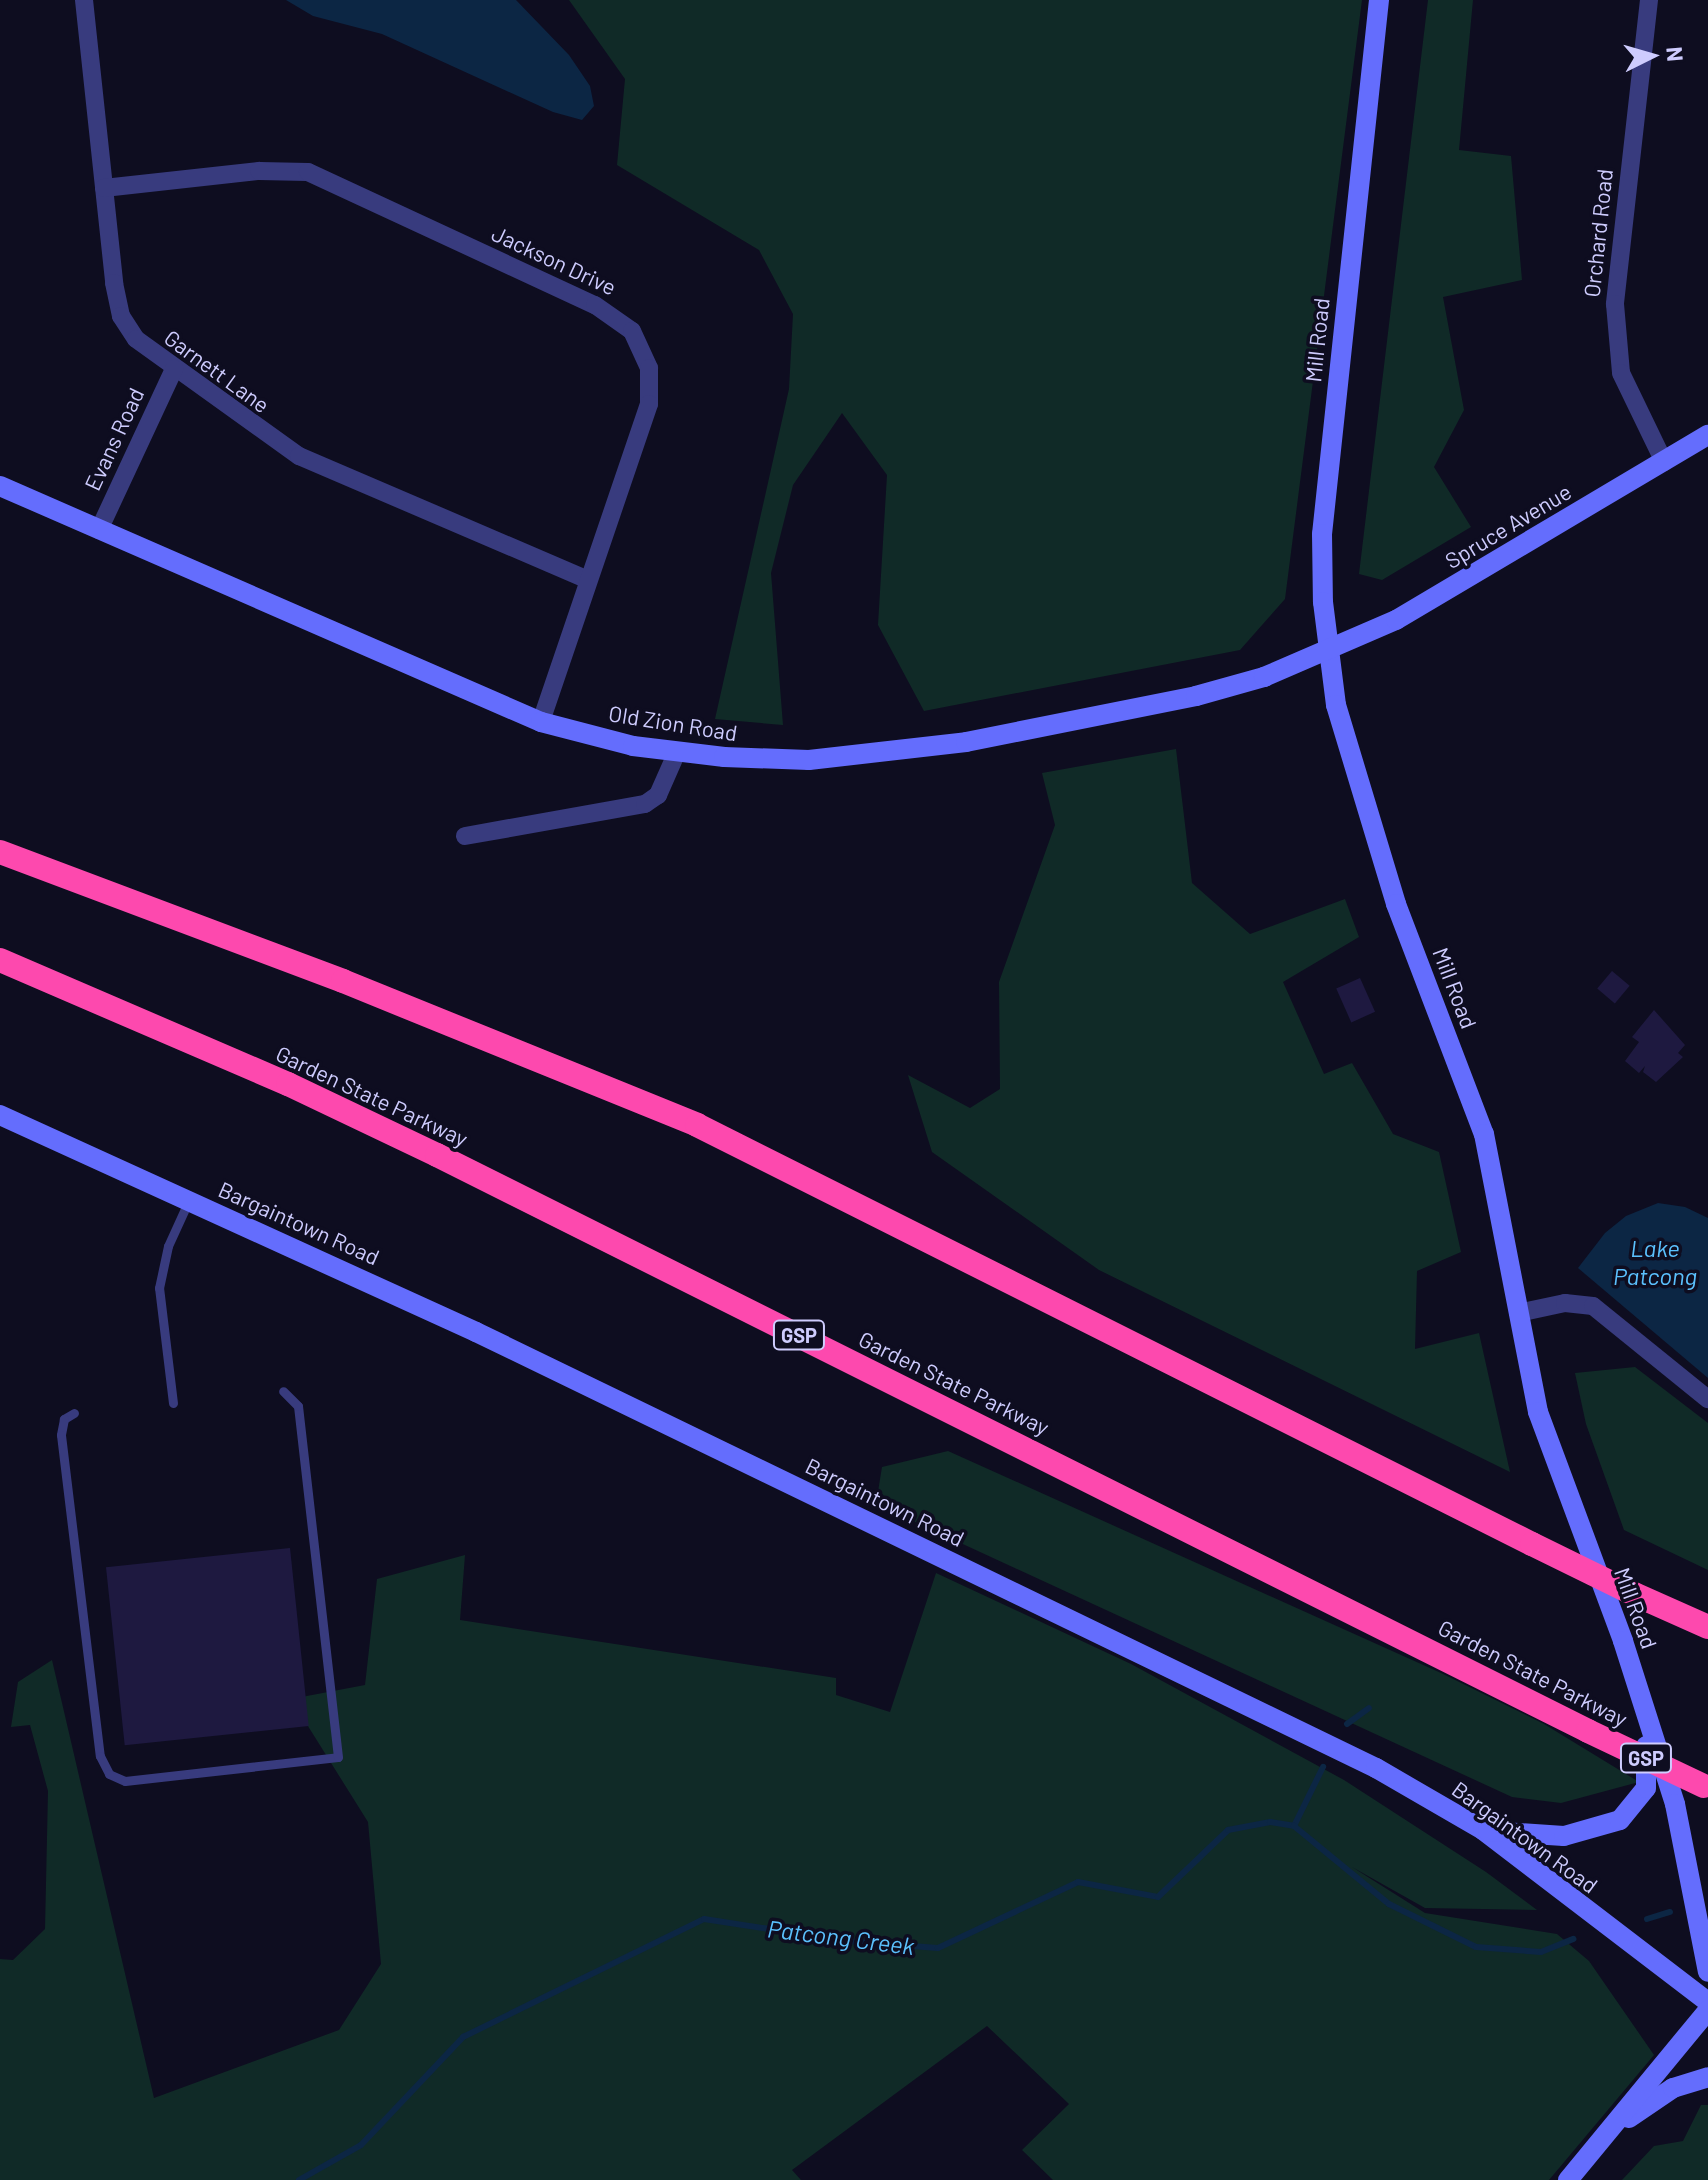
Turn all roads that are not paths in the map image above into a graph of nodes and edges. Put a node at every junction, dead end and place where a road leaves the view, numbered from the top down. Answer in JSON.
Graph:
{"nodes":[{"id":1,"x":84,"y":0,"type":"edge"},
{"id":2,"x":1379,"y":0,"type":"edge"},
{"id":3,"x":1649,"y":0,"type":"edge"},
{"id":4,"x":104,"y":188,"type":"junction"},
{"id":5,"x":174,"y":369,"type":"junction"},
{"id":6,"x":1708,"y":435,"type":"edge"},
{"id":7,"x":1664,"y":462,"type":"junction"},
{"id":8,"x":0,"y":486,"type":"edge"},
{"id":9,"x":99,"y":530,"type":"junction"},
{"id":10,"x":588,"y":580,"type":"junction"},
{"id":11,"x":1328,"y":651,"type":"junction"},
{"id":12,"x":541,"y":722,"type":"junction"},
{"id":13,"x":677,"y":752,"type":"junction"},
{"id":14,"x":465,"y":836,"type":"dead end"},
{"id":15,"x":0,"y":852,"type":"edge"},
{"id":16,"x":0,"y":960,"type":"edge"},
{"id":17,"x":0,"y":1115,"type":"edge"},
{"id":18,"x":189,"y":1200,"type":"junction"},
{"id":19,"x":1518,"y":1313,"type":"junction"},
{"id":20,"x":283,"y":1391,"type":"dead end"},
{"id":21,"x":1708,"y":1399,"type":"edge"},
{"id":22,"x":173,"y":1403,"type":"dead end"},
{"id":23,"x":74,"y":1413,"type":"dead end"},
{"id":24,"x":1708,"y":1627,"type":"edge"},
{"id":25,"x":1644,"y":1706,"type":"junction"},
{"id":26,"x":1706,"y":1787,"type":"edge"},
{"id":27,"x":1483,"y":1830,"type":"junction"},
{"id":28,"x":1708,"y":1972,"type":"edge"},
{"id":29,"x":1708,"y":2002,"type":"edge"},
{"id":30,"x":1708,"y":2010,"type":"edge"},
{"id":31,"x":1708,"y":2077,"type":"edge"},
{"id":32,"x":1609,"y":2131,"type":"junction"},
{"id":33,"x":1568,"y":2180,"type":"edge"}],
"edges":[{"from":1,"to":4,"type":"street","name":"Garnett Lane"},
{"from":2,"to":11,"type":"street","name":"Mill Road"},
{"from":3,"to":7,"type":"street","name":"Orchard Road"},
{"from":4,"to":5,"type":"street","name":"Garnett Lane"},
{"from":4,"to":10,"type":"street","name":"Jackson Drive"},
{"from":5,"to":9,"type":"street","name":"Evans Road"},
{"from":5,"to":10,"type":"street","name":"Garnett Lane"},
{"from":6,"to":7,"type":"street","name":"Spruce Avenue"},
{"from":7,"to":11,"type":"street","name":"Spruce Avenue"},
{"from":8,"to":9,"type":"street","name":"Old Zion Road"},
{"from":9,"to":12,"type":"street","name":"Old Zion Road"},
{"from":10,"to":12,"type":"street","name":"Jackson Drive"},
{"from":11,"to":13,"type":"street","name":"Old Zion Road"},
{"from":11,"to":19,"type":"street","name":"Mill Road"},
{"from":12,"to":13,"type":"street","name":"Old Zion Road"},
{"from":13,"to":14,"type":"street"},
{"from":15,"to":24,"type":"highway","bridge":true},
{"from":16,"to":26,"type":"highway","name":"Garden State Parkway","number":"GSP","bridge":true},
{"from":17,"to":18,"type":"street","name":"Bargaintown Road"},
{"from":18,"to":22,"type":"lane"},
{"from":18,"to":27,"type":"street","name":"Bargaintown Road"},
{"from":19,"to":21,"type":"street"},
{"from":19,"to":25,"type":"street","name":"Mill Road"},
{"from":20,"to":23,"type":"lane"},
{"from":25,"to":27,"type":"street"},
{"from":25,"to":28,"type":"street","name":"Mill Road"},
{"from":27,"to":29,"type":"street","name":"Bargaintown Road"},
{"from":30,"to":32,"type":"street"},
{"from":31,"to":32,"type":"street"},
{"from":32,"to":33,"type":"street"}]}
